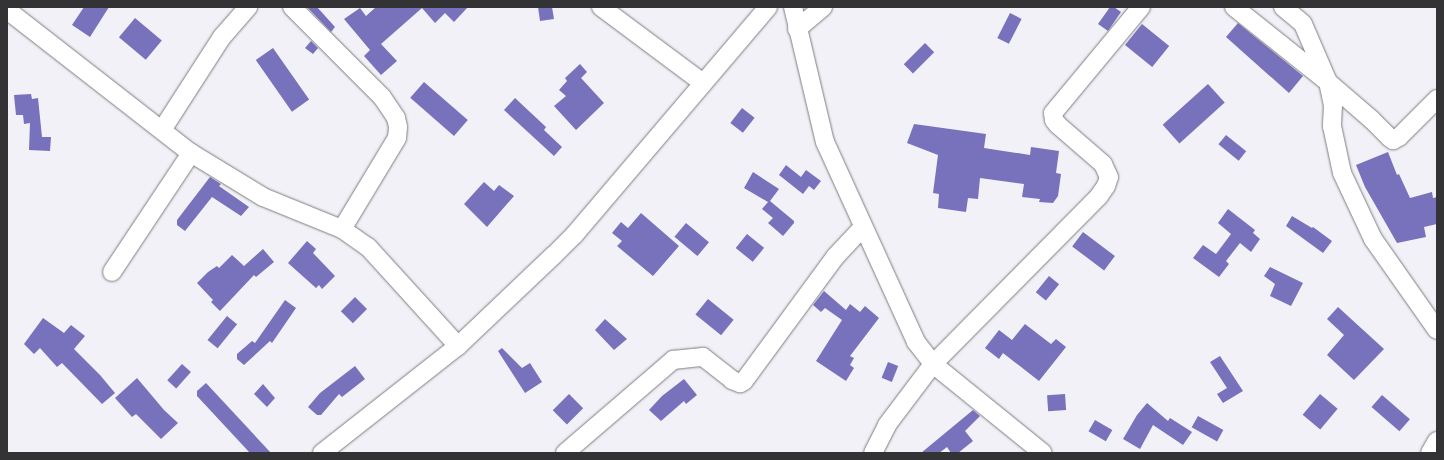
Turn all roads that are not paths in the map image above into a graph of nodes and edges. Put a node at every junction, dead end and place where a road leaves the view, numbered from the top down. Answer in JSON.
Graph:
{"nodes":[{"id":1,"x":248,"y":7,"type":"edge"},
{"id":2,"x":292,"y":7,"type":"edge"},
{"id":3,"x":601,"y":7,"type":"edge"},
{"id":4,"x":768,"y":7,"type":"edge"},
{"id":5,"x":793,"y":7,"type":"edge"},
{"id":6,"x":823,"y":7,"type":"edge"},
{"id":7,"x":1140,"y":7,"type":"edge"},
{"id":8,"x":1234,"y":7,"type":"edge"},
{"id":9,"x":1283,"y":7,"type":"edge"},
{"id":10,"x":8,"y":11,"type":"edge"},
{"id":11,"x":797,"y":29,"type":"junction"},
{"id":12,"x":1328,"y":82,"type":"junction"},
{"id":13,"x":703,"y":83,"type":"junction"},
{"id":14,"x":1437,"y":100,"type":"edge"},
{"id":15,"x":162,"y":130,"type":"junction"},
{"id":16,"x":191,"y":153,"type":"junction"},
{"id":17,"x":863,"y":226,"type":"junction"},
{"id":18,"x":342,"y":229,"type":"junction"},
{"id":19,"x":112,"y":272,"type":"dead end"},
{"id":20,"x":1437,"y":330,"type":"edge"},
{"id":21,"x":458,"y":346,"type":"junction"},
{"id":22,"x":933,"y":364,"type":"junction"},
{"id":23,"x":1437,"y":441,"type":"edge"},
{"id":24,"x":327,"y":452,"type":"edge"},
{"id":25,"x":565,"y":453,"type":"edge"},
{"id":26,"x":873,"y":453,"type":"edge"},
{"id":27,"x":1043,"y":453,"type":"edge"},
{"id":28,"x":1430,"y":453,"type":"edge"}],
"edges":[{"from":1,"to":15,"type":"street"},
{"from":2,"to":18,"type":"street"},
{"from":3,"to":13,"type":"street"},
{"from":4,"to":13,"type":"street"},
{"from":5,"to":11,"type":"street"},
{"from":6,"to":11,"type":"street"},
{"from":7,"to":22,"type":"street"},
{"from":8,"to":12,"type":"street"},
{"from":9,"to":12,"type":"street"},
{"from":10,"to":15,"type":"street"},
{"from":11,"to":17,"type":"street"},
{"from":12,"to":14,"type":"street"},
{"from":12,"to":20,"type":"street"},
{"from":13,"to":21,"type":"street"},
{"from":15,"to":16,"type":"street"},
{"from":16,"to":18,"type":"street"},
{"from":16,"to":19,"type":"street"},
{"from":17,"to":22,"type":"street"},
{"from":17,"to":25,"type":"street"},
{"from":18,"to":21,"type":"street"},
{"from":21,"to":24,"type":"street"},
{"from":22,"to":26,"type":"street"},
{"from":22,"to":27,"type":"street"},
{"from":23,"to":28,"type":"street"}]}
